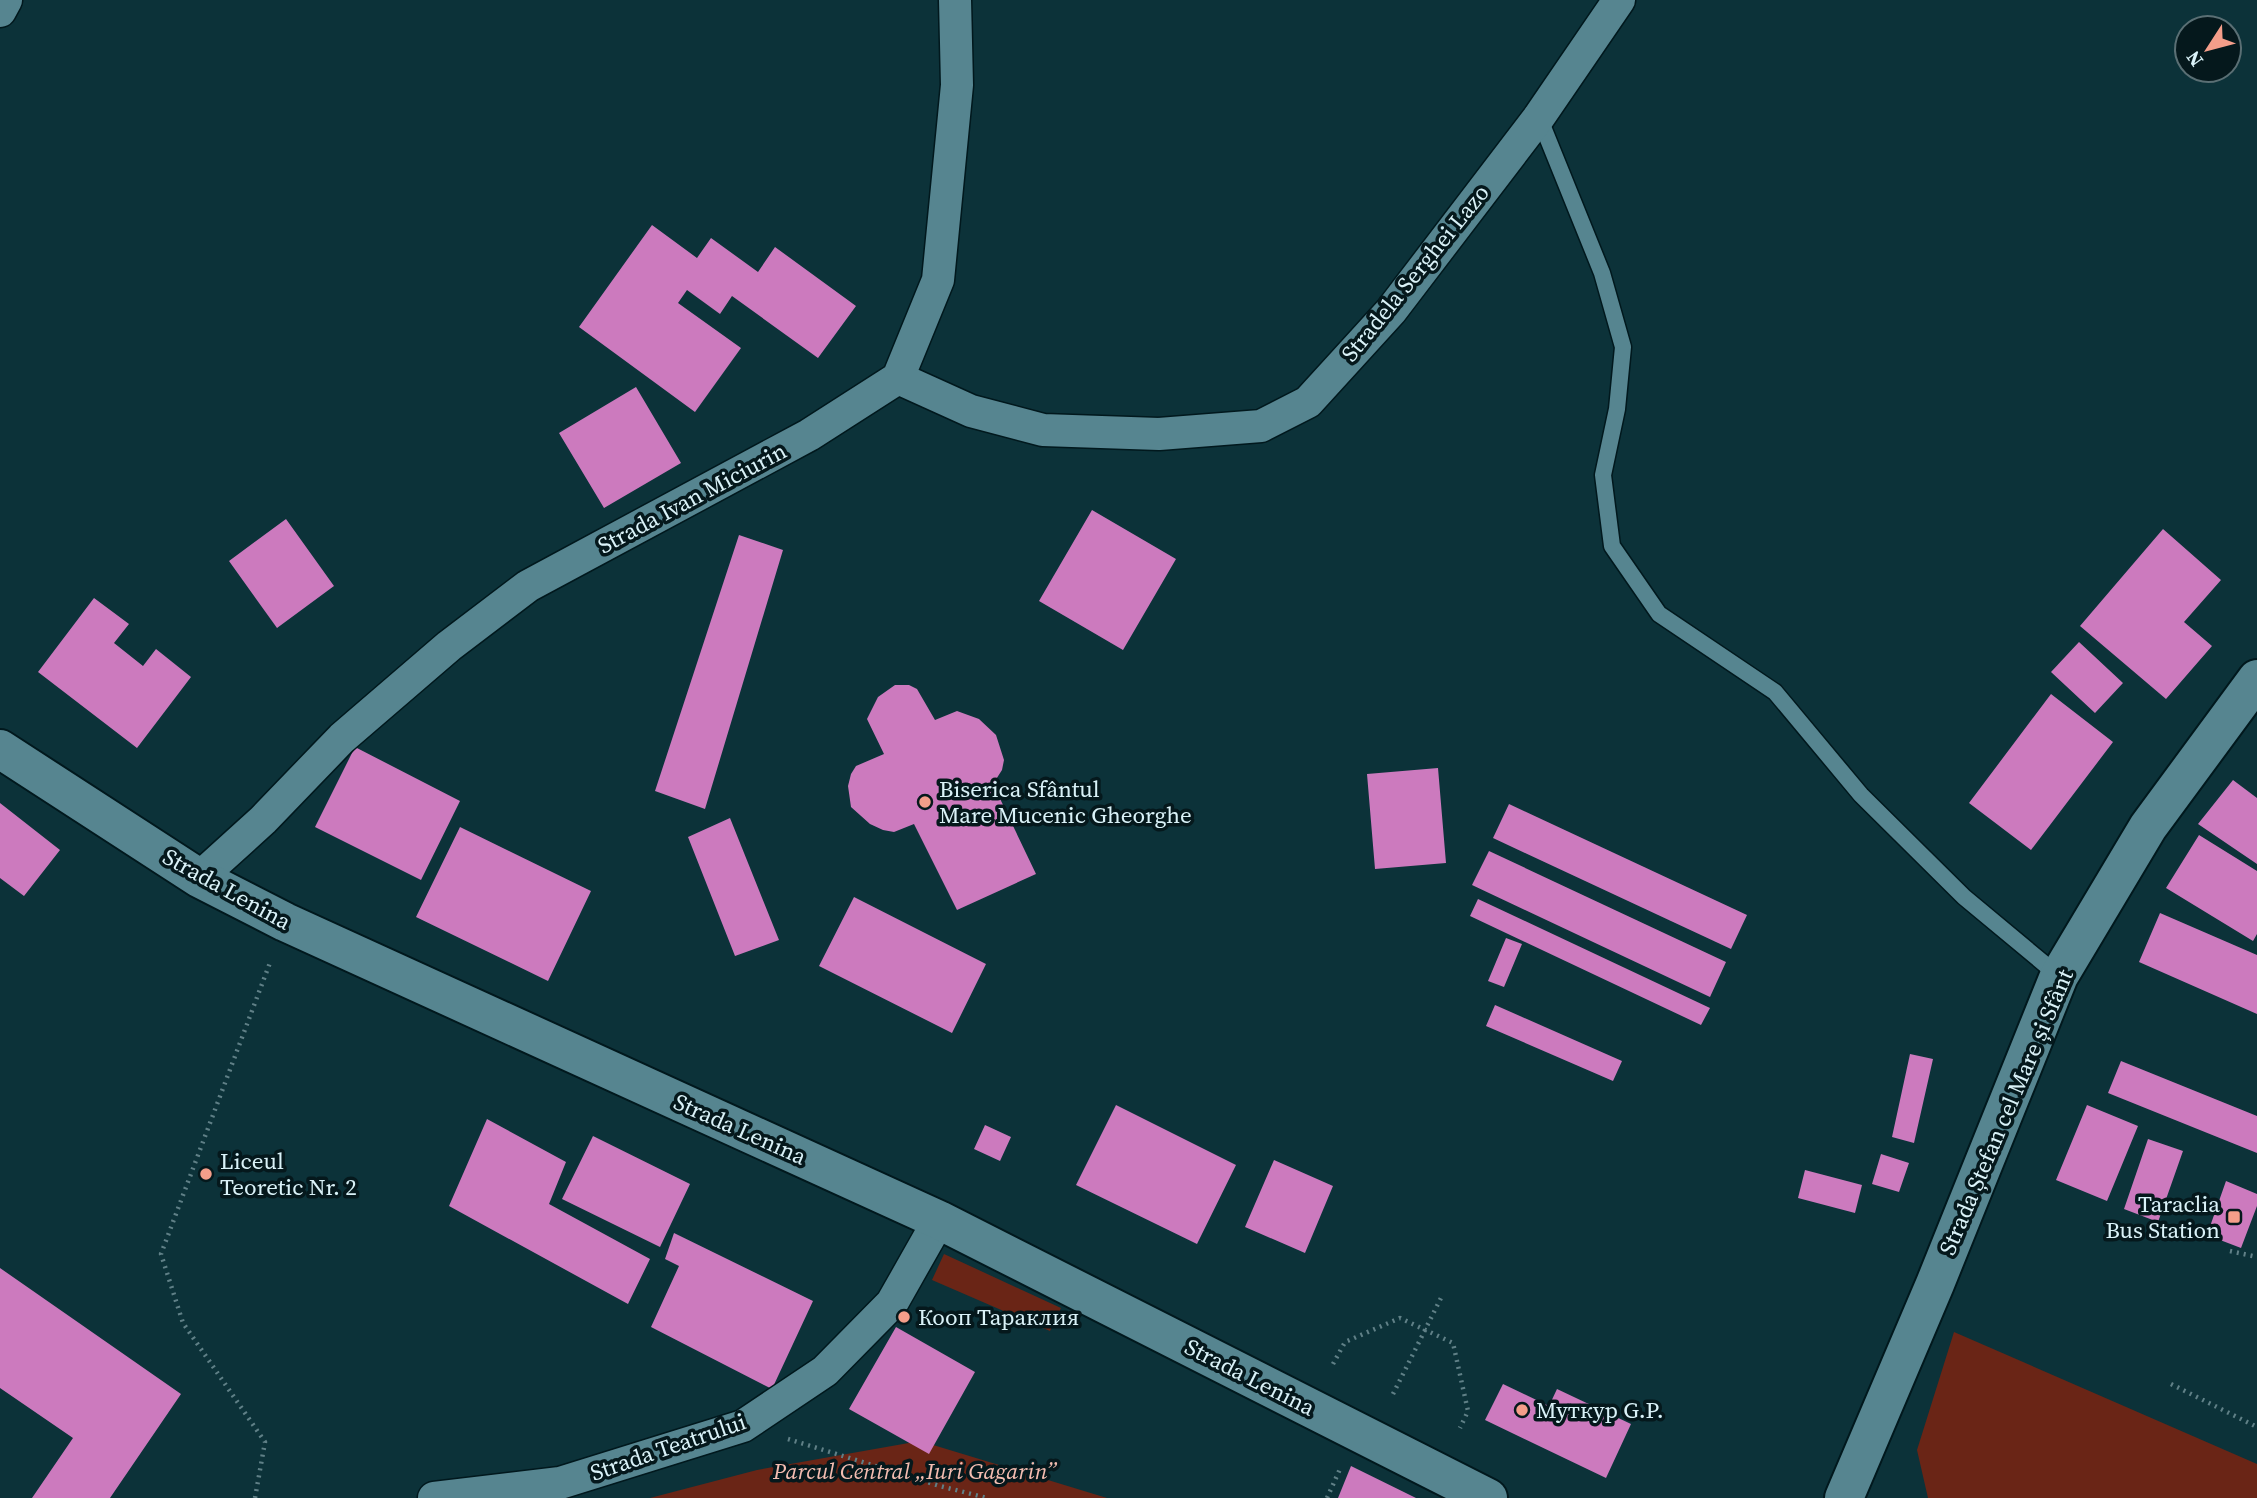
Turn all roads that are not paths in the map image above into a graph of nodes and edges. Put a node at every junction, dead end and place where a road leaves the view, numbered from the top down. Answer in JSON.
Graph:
{"nodes":[{"id":1,"x":6,"y":0,"type":"edge"},
{"id":2,"x":955,"y":0,"type":"edge"},
{"id":3,"x":1619,"y":0,"type":"edge"},
{"id":4,"x":0,"y":11,"type":"edge"},
{"id":5,"x":1539,"y":117,"type":"junction"},
{"id":6,"x":898,"y":378,"type":"junction"},
{"id":7,"x":2257,"y":679,"type":"edge"},
{"id":8,"x":0,"y":749,"type":"edge"},
{"id":9,"x":199,"y":878,"type":"junction"},
{"id":10,"x":2059,"y":976,"type":"junction"},
{"id":11,"x":939,"y":1220,"type":"junction"},
{"id":12,"x":434,"y":1498,"type":"edge"},
{"id":13,"x":1488,"y":1498,"type":"edge"},
{"id":14,"x":1844,"y":1498,"type":"edge"}],
"edges":[{"from":1,"to":4,"type":"street"},
{"from":2,"to":6,"type":"street"},
{"from":3,"to":5,"type":"street","name":"Stradela Serghei Lazo"},
{"from":5,"to":6,"type":"street","name":"Stradela Serghei Lazo"},
{"from":5,"to":10,"type":"lane"},
{"from":6,"to":9,"type":"street","name":"Strada Ivan Miciurin"},
{"from":7,"to":10,"type":"street","name":"Strada Ștefan cel Mare și Sfânt"},
{"from":8,"to":9,"type":"street","name":"Strada Lenina"},
{"from":9,"to":11,"type":"street","name":"Strada Lenina"},
{"from":10,"to":14,"type":"street","name":"Strada Ștefan cel Mare și Sfânt"},
{"from":11,"to":12,"type":"street","name":"Strada Teatrului"},
{"from":11,"to":13,"type":"street","name":"Strada Lenina"}]}
